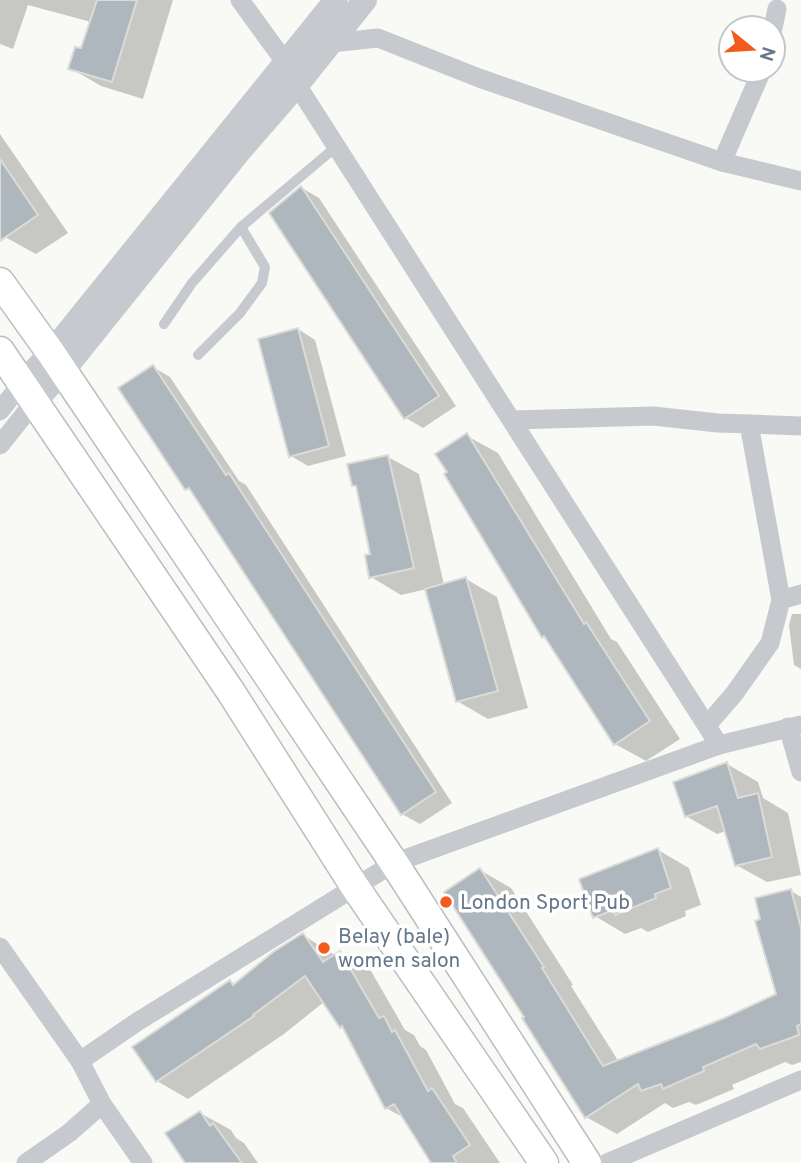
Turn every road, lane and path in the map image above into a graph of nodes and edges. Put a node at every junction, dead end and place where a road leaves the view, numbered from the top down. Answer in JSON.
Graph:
{"nodes":[{"id":1,"x":240,"y":0,"type":"edge"},
{"id":2,"x":337,"y":0,"type":"edge"},
{"id":3,"x":365,"y":0,"type":"edge"},
{"id":4,"x":331,"y":43,"type":"junction"},
{"id":5,"x":285,"y":62,"type":"junction"},
{"id":6,"x":756,"y":84,"type":"edge"},
{"id":7,"x":297,"y":85,"type":"junction"},
{"id":8,"x":337,"y":146,"type":"junction"},
{"id":9,"x":722,"y":162,"type":"junction"},
{"id":10,"x":801,"y":181,"type":"edge"},
{"id":11,"x":241,"y":227,"type":"junction"},
{"id":12,"x":0,"y":282,"type":"edge"},
{"id":13,"x":163,"y":324,"type":"dead end"},
{"id":14,"x":0,"y":351,"type":"edge"},
{"id":15,"x":198,"y":355,"type":"dead end"},
{"id":16,"x":57,"y":362,"type":"junction"},
{"id":17,"x":29,"y":392,"type":"junction"},
{"id":18,"x":0,"y":411,"type":"edge"},
{"id":19,"x":513,"y":420,"type":"junction"},
{"id":20,"x":749,"y":424,"type":"junction"},
{"id":21,"x":801,"y":426,"type":"edge"},
{"id":22,"x":0,"y":445,"type":"edge"},
{"id":23,"x":801,"y":594,"type":"edge"},
{"id":24,"x":781,"y":600,"type":"junction"},
{"id":25,"x":708,"y":724,"type":"junction"},
{"id":26,"x":794,"y":726,"type":"edge"},
{"id":27,"x":719,"y":745,"type":"junction"},
{"id":28,"x":801,"y":772,"type":"edge"},
{"id":29,"x":394,"y":863,"type":"junction"},
{"id":30,"x":355,"y":887,"type":"junction"},
{"id":31,"x":0,"y":947,"type":"edge"},
{"id":32,"x":79,"y":1061,"type":"junction"},
{"id":33,"x":801,"y":1080,"type":"edge"},
{"id":34,"x":102,"y":1104,"type":"junction"},
{"id":35,"x":26,"y":1163,"type":"edge"},
{"id":36,"x":142,"y":1163,"type":"edge"},
{"id":37,"x":544,"y":1163,"type":"edge"},
{"id":38,"x":587,"y":1163,"type":"edge"},
{"id":39,"x":607,"y":1163,"type":"edge"}],
"edges":[{"from":1,"to":5,"type":"street"},
{"from":2,"to":5,"type":"street"},
{"from":3,"to":4,"type":"street"},
{"from":4,"to":7,"type":"street"},
{"from":4,"to":9,"type":"street"},
{"from":5,"to":7,"type":"street"},
{"from":5,"to":16,"type":"street"},
{"from":6,"to":9,"type":"street"},
{"from":7,"to":8,"type":"street"},
{"from":7,"to":16,"type":"street"},
{"from":8,"to":11,"type":"lane"},
{"from":8,"to":19,"type":"street"},
{"from":9,"to":10,"type":"street"},
{"from":11,"to":13,"type":"lane"},
{"from":11,"to":15,"type":"lane"},
{"from":12,"to":16,"type":"main road"},
{"from":14,"to":17,"type":"main road"},
{"from":16,"to":17,"type":"street"},
{"from":16,"to":29,"type":"main road"},
{"from":17,"to":18,"type":"street"},
{"from":17,"to":22,"type":"street"},
{"from":17,"to":30,"type":"main road"},
{"from":19,"to":20,"type":"street"},
{"from":19,"to":25,"type":"street"},
{"from":20,"to":21,"type":"street"},
{"from":20,"to":24,"type":"street"},
{"from":23,"to":24,"type":"street"},
{"from":24,"to":25,"type":"street"},
{"from":25,"to":27,"type":"street"},
{"from":26,"to":27,"type":"street"},
{"from":26,"to":28,"type":"street"},
{"from":27,"to":29,"type":"street"},
{"from":29,"to":30,"type":"street"},
{"from":29,"to":38,"type":"main road"},
{"from":30,"to":32,"type":"street"},
{"from":30,"to":37,"type":"main road"},
{"from":31,"to":32,"type":"street"},
{"from":32,"to":34,"type":"street"},
{"from":33,"to":39,"type":"street"},
{"from":34,"to":35,"type":"street"},
{"from":34,"to":36,"type":"street"}]}
